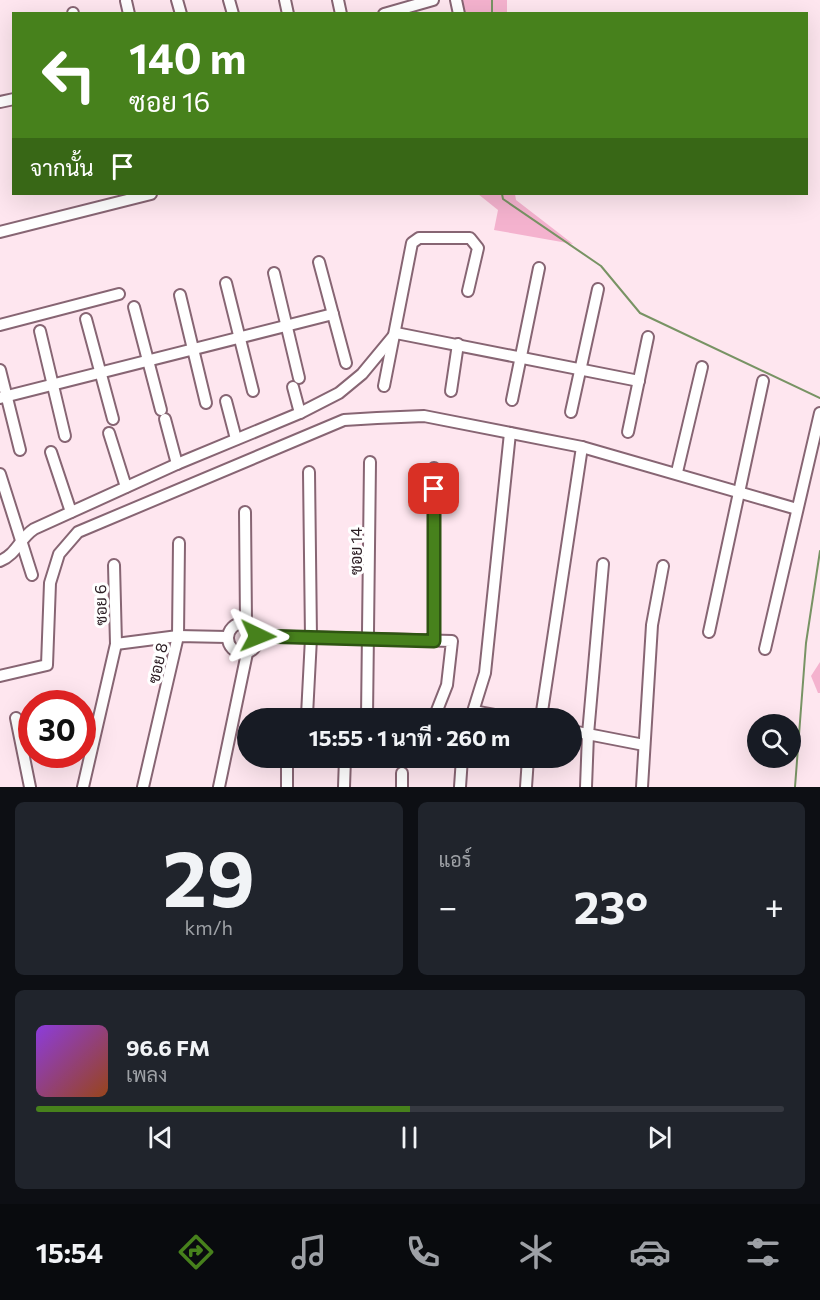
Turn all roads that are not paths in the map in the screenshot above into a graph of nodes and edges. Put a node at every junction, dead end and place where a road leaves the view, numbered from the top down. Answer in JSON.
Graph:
{"nodes":[{"id":1,"x":433,"y":0,"type":"edge"},
{"id":2,"x":391,"y":9,"type":"edge"},
{"id":3,"x":147,"y":195,"type":"edge"},
{"id":4,"x":0,"y":232,"type":"edge"},
{"id":5,"x":319,"y":262,"type":"dead end"},
{"id":6,"x":539,"y":268,"type":"dead end"},
{"id":7,"x":274,"y":273,"type":"dead end"},
{"id":8,"x":226,"y":283,"type":"dead end"},
{"id":9,"x":598,"y":288,"type":"dead end"},
{"id":10,"x":468,"y":291,"type":"dead end"},
{"id":11,"x":119,"y":294,"type":"dead end"},
{"id":12,"x":180,"y":295,"type":"dead end"},
{"id":13,"x":134,"y":307,"type":"dead end"},
{"id":14,"x":333,"y":314,"type":"junction"},
{"id":15,"x":86,"y":319,"type":"dead end"},
{"id":16,"x":0,"y":326,"type":"edge"},
{"id":17,"x":286,"y":326,"type":"junction"},
{"id":18,"x":40,"y":331,"type":"dead end"},
{"id":19,"x":396,"y":333,"type":"junction"},
{"id":20,"x":241,"y":337,"type":"junction"},
{"id":21,"x":648,"y":337,"type":"dead end"},
{"id":22,"x":458,"y":344,"type":"junction"},
{"id":23,"x":193,"y":349,"type":"junction"},
{"id":24,"x":521,"y":358,"type":"junction"},
{"id":25,"x":147,"y":361,"type":"junction"},
{"id":26,"x":346,"y":363,"type":"dead end"},
{"id":27,"x":702,"y":367,"type":"dead end"},
{"id":28,"x":0,"y":370,"type":"edge"},
{"id":29,"x":580,"y":370,"type":"junction"},
{"id":30,"x":100,"y":373,"type":"junction"},
{"id":31,"x":639,"y":381,"type":"junction"},
{"id":32,"x":763,"y":381,"type":"dead end"},
{"id":33,"x":54,"y":384,"type":"junction"},
{"id":34,"x":384,"y":386,"type":"dead end"},
{"id":35,"x":253,"y":391,"type":"dead end"},
{"id":36,"x":451,"y":391,"type":"dead end"},
{"id":37,"x":3,"y":398,"type":"edge"},
{"id":38,"x":512,"y":400,"type":"dead end"},
{"id":39,"x":226,"y":401,"type":"dead end"},
{"id":40,"x":206,"y":403,"type":"dead end"},
{"id":41,"x":571,"y":412,"type":"dead end"},
{"id":42,"x":300,"y":413,"type":"junction"},
{"id":43,"x":820,"y":413,"type":"edge"},
{"id":44,"x":113,"y":419,"type":"dead end"},
{"id":45,"x":628,"y":432,"type":"dead end"},
{"id":46,"x":109,"y":433,"type":"dead end"},
{"id":47,"x":510,"y":433,"type":"junction"},
{"id":48,"x":65,"y":436,"type":"dead end"},
{"id":49,"x":236,"y":439,"type":"junction"},
{"id":50,"x":582,"y":447,"type":"junction"},
{"id":51,"x":20,"y":450,"type":"dead end"},
{"id":52,"x":51,"y":452,"type":"dead end"},
{"id":53,"x":370,"y":462,"type":"dead end"},
{"id":54,"x":177,"y":464,"type":"junction"},
{"id":55,"x":434,"y":468,"type":"dead end"},
{"id":56,"x":309,"y":472,"type":"dead end"},
{"id":57,"x":677,"y":472,"type":"junction"},
{"id":58,"x":0,"y":474,"type":"edge"},
{"id":59,"x":126,"y":487,"type":"junction"},
{"id":60,"x":740,"y":492,"type":"junction"},
{"id":61,"x":797,"y":509,"type":"junction"},
{"id":62,"x":71,"y":512,"type":"junction"},
{"id":63,"x":245,"y":512,"type":"dead end"},
{"id":64,"x":21,"y":537,"type":"junction"},
{"id":65,"x":179,"y":543,"type":"dead end"},
{"id":66,"x":0,"y":561,"type":"edge"},
{"id":67,"x":603,"y":564,"type":"dead end"},
{"id":68,"x":114,"y":565,"type":"dead end"},
{"id":69,"x":663,"y":566,"type":"dead end"},
{"id":70,"x":32,"y":575,"type":"dead end"},
{"id":71,"x":246,"y":623,"type":"junction"},
{"id":72,"x":709,"y":632,"type":"dead end"},
{"id":73,"x":178,"y":636,"type":"junction"},
{"id":74,"x":258,"y":636,"type":"junction"},
{"id":75,"x":227,"y":638,"type":"junction"},
{"id":76,"x":310,"y":638,"type":"junction"},
{"id":77,"x":369,"y":640,"type":"junction"},
{"id":78,"x":434,"y":641,"type":"junction"},
{"id":79,"x":116,"y":644,"type":"junction"},
{"id":80,"x":765,"y":649,"type":"dead end"},
{"id":81,"x":247,"y":653,"type":"junction"},
{"id":82,"x":0,"y":675,"type":"edge"},
{"id":83,"x":307,"y":708,"type":"edge"},
{"id":84,"x":367,"y":708,"type":"edge"},
{"id":85,"x":438,"y":708,"type":"edge"},
{"id":86,"x":474,"y":708,"type":"edge"},
{"id":87,"x":543,"y":708,"type":"edge"},
{"id":88,"x":16,"y":718,"type":"dead end"},
{"id":89,"x":582,"y":733,"type":"edge"},
{"id":90,"x":588,"y":734,"type":"junction"},
{"id":91,"x":644,"y":745,"type":"junction"},
{"id":92,"x":287,"y":768,"type":"edge"},
{"id":93,"x":345,"y":768,"type":"edge"},
{"id":94,"x":461,"y":768,"type":"edge"},
{"id":95,"x":527,"y":768,"type":"edge"},
{"id":96,"x":402,"y":773,"type":"dead end"},
{"id":97,"x":30,"y":787,"type":"edge"},
{"id":98,"x":83,"y":787,"type":"edge"},
{"id":99,"x":143,"y":787,"type":"edge"},
{"id":100,"x":219,"y":787,"type":"edge"},
{"id":101,"x":287,"y":787,"type":"edge"},
{"id":102,"x":344,"y":787,"type":"edge"},
{"id":103,"x":402,"y":787,"type":"edge"},
{"id":104,"x":460,"y":787,"type":"edge"},
{"id":105,"x":526,"y":787,"type":"edge"},
{"id":106,"x":586,"y":787,"type":"edge"},
{"id":107,"x":642,"y":787,"type":"edge"}],
"edges":[{"from":1,"to":2,"type":"street"},
{"from":3,"to":4,"type":"street"},
{"from":5,"to":14,"type":"street"},
{"from":6,"to":24,"type":"street"},
{"from":7,"to":17,"type":"street"},
{"from":8,"to":20,"type":"street"},
{"from":9,"to":29,"type":"street"},
{"from":10,"to":19,"type":"street"},
{"from":11,"to":16,"type":"street"},
{"from":12,"to":23,"type":"street"},
{"from":13,"to":25,"type":"street"},
{"from":14,"to":17,"type":"street"},
{"from":14,"to":26,"type":"street"},
{"from":15,"to":30,"type":"street"},
{"from":17,"to":20,"type":"street"},
{"from":17,"to":42,"type":"street"},
{"from":18,"to":33,"type":"street"},
{"from":19,"to":22,"type":"street"},
{"from":19,"to":34,"type":"street"},
{"from":19,"to":42,"type":"street"},
{"from":20,"to":23,"type":"street"},
{"from":20,"to":35,"type":"street"},
{"from":21,"to":31,"type":"street"},
{"from":22,"to":24,"type":"street"},
{"from":22,"to":36,"type":"street"},
{"from":23,"to":25,"type":"street"},
{"from":23,"to":40,"type":"street"},
{"from":24,"to":29,"type":"street"},
{"from":24,"to":38,"type":"street"},
{"from":25,"to":30,"type":"street"},
{"from":25,"to":54,"type":"street"},
{"from":27,"to":57,"type":"street"},
{"from":28,"to":37,"type":"street"},
{"from":29,"to":31,"type":"street"},
{"from":29,"to":41,"type":"street"},
{"from":30,"to":33,"type":"street"},
{"from":30,"to":44,"type":"street"},
{"from":31,"to":45,"type":"street"},
{"from":32,"to":60,"type":"street"},
{"from":33,"to":37,"type":"street"},
{"from":33,"to":48,"type":"street"},
{"from":37,"to":51,"type":"street"},
{"from":39,"to":49,"type":"street"},
{"from":42,"to":49,"type":"street"},
{"from":43,"to":61,"type":"street"},
{"from":46,"to":59,"type":"street"},
{"from":47,"to":50,"type":"street"},
{"from":47,"to":82,"type":"street"},
{"from":47,"to":86,"type":"street"},
{"from":49,"to":54,"type":"street"},
{"from":50,"to":57,"type":"street"},
{"from":50,"to":87,"type":"street"},
{"from":52,"to":62,"type":"street"},
{"from":53,"to":77,"type":"street","name":"ซอย 14"},
{"from":54,"to":59,"type":"street"},
{"from":55,"to":78,"type":"street"},
{"from":56,"to":76,"type":"street"},
{"from":57,"to":60,"type":"street"},
{"from":58,"to":64,"type":"street"},
{"from":59,"to":62,"type":"street"},
{"from":60,"to":61,"type":"street"},
{"from":60,"to":72,"type":"street"},
{"from":61,"to":80,"type":"street"},
{"from":62,"to":64,"type":"street"},
{"from":63,"to":71,"type":"street"},
{"from":64,"to":66,"type":"street"},
{"from":64,"to":70,"type":"street"},
{"from":65,"to":73,"type":"street","name":"ซอย 8"},
{"from":67,"to":90,"type":"street"},
{"from":68,"to":79,"type":"street","name":"ซอย 6"},
{"from":69,"to":91,"type":"street"},
{"from":71,"to":74,"type":"street"},
{"from":71,"to":75,"type":"street"},
{"from":73,"to":75,"type":"street"},
{"from":73,"to":79,"type":"street"},
{"from":73,"to":99,"type":"street","name":"ซอย 8"},
{"from":74,"to":76,"type":"street"},
{"from":74,"to":81,"type":"street"},
{"from":75,"to":81,"type":"street"},
{"from":76,"to":77,"type":"street"},
{"from":76,"to":83,"type":"street"},
{"from":77,"to":78,"type":"street"},
{"from":77,"to":84,"type":"street","name":"ซอย 14"},
{"from":78,"to":85,"type":"street"},
{"from":79,"to":98,"type":"street","name":"ซอย 6"},
{"from":81,"to":100,"type":"street"},
{"from":88,"to":97,"type":"street"},
{"from":89,"to":90,"type":"street"},
{"from":90,"to":91,"type":"street"},
{"from":90,"to":106,"type":"street"},
{"from":91,"to":107,"type":"street"},
{"from":92,"to":101,"type":"street"},
{"from":93,"to":102,"type":"street"},
{"from":94,"to":104,"type":"street"},
{"from":95,"to":105,"type":"street"},
{"from":96,"to":103,"type":"street"}]}
